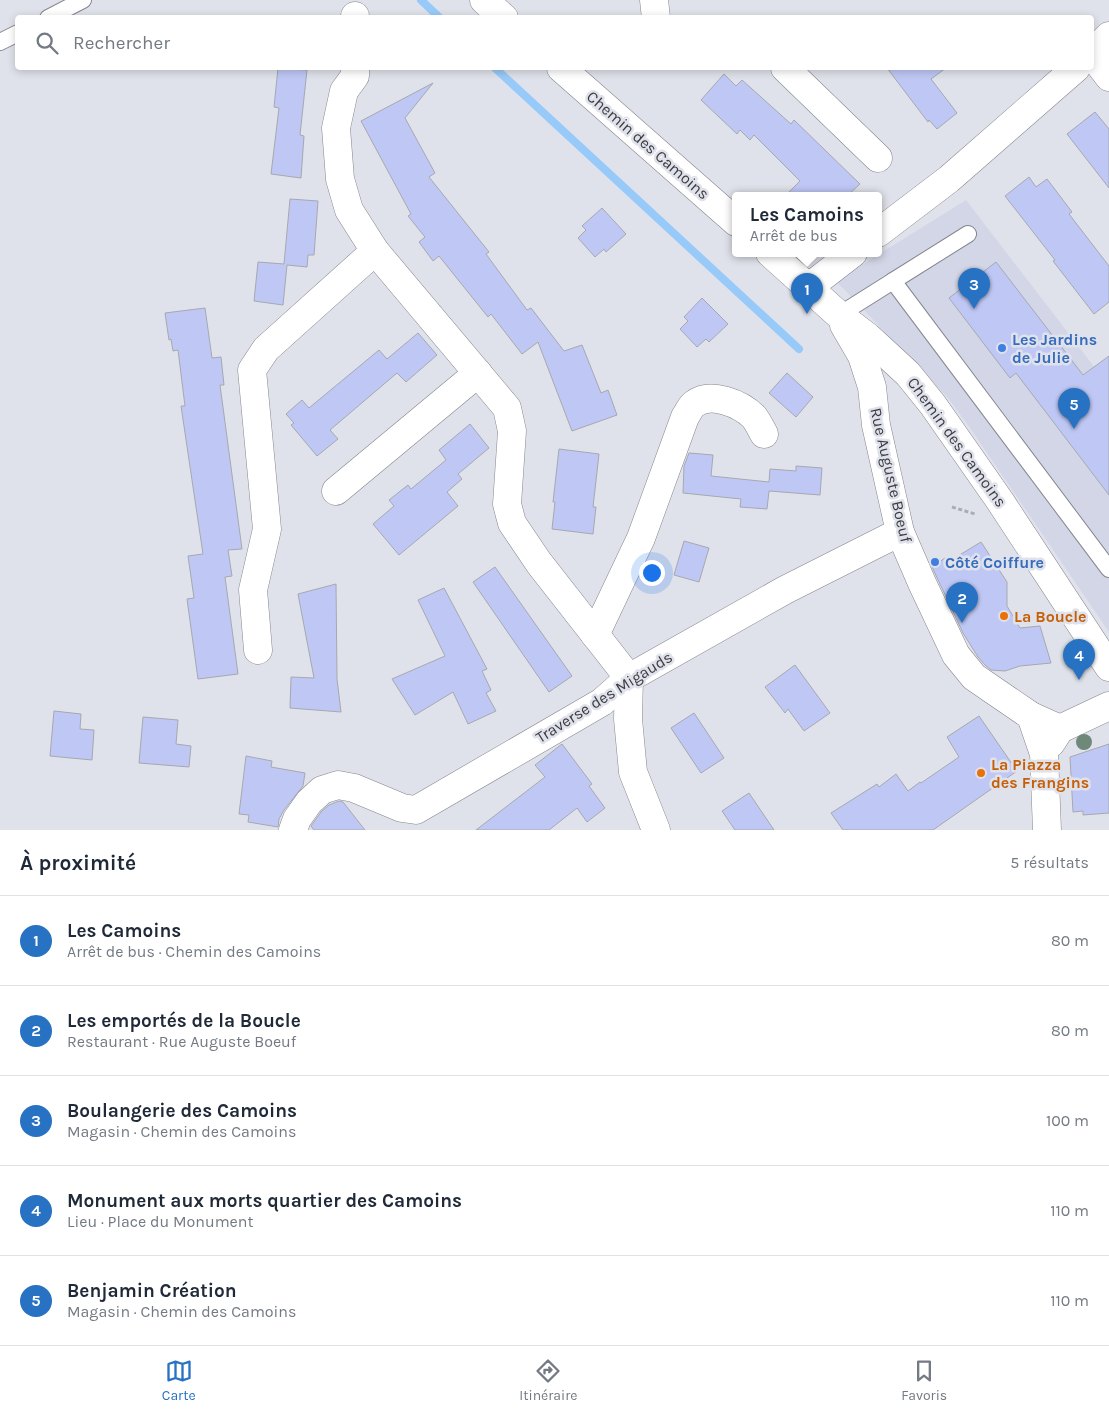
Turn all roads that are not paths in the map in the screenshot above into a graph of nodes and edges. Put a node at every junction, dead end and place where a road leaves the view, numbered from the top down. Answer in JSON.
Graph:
{"nodes":[{"id":1,"x":83,"y":0,"type":"edge"},
{"id":2,"x":484,"y":0,"type":"edge"},
{"id":3,"x":654,"y":0,"type":"edge"},
{"id":4,"x":54,"y":15,"type":"edge"},
{"id":5,"x":501,"y":15,"type":"edge"},
{"id":6,"x":656,"y":15,"type":"edge"},
{"id":7,"x":15,"y":34,"type":"edge"},
{"id":8,"x":1109,"y":36,"type":"edge"},
{"id":9,"x":0,"y":42,"type":"edge"},
{"id":10,"x":1094,"y":52,"type":"edge"},
{"id":11,"x":1094,"y":57,"type":"edge"},
{"id":12,"x":355,"y":70,"type":"edge"},
{"id":13,"x":570,"y":70,"type":"edge"},
{"id":14,"x":787,"y":70,"type":"edge"},
{"id":15,"x":1074,"y":70,"type":"edge"},
{"id":16,"x":1109,"y":77,"type":"edge"},
{"id":17,"x":878,"y":158,"type":"dead end"},
{"id":18,"x":732,"y":218,"type":"edge"},
{"id":19,"x":882,"y":230,"type":"edge"},
{"id":20,"x":968,"y":234,"type":"dead end"},
{"id":21,"x":375,"y":251,"type":"junction"},
{"id":22,"x":775,"y":257,"type":"edge"},
{"id":23,"x":848,"y":257,"type":"edge"},
{"id":24,"x":893,"y":281,"type":"junction"},
{"id":25,"x":809,"y":287,"type":"junction"},
{"id":26,"x":838,"y":315,"type":"junction"},
{"id":27,"x":478,"y":374,"type":"junction"},
{"id":28,"x":908,"y":374,"type":"junction"},
{"id":29,"x":872,"y":386,"type":"junction"},
{"id":30,"x":764,"y":434,"type":"dead end"},
{"id":31,"x":336,"y":491,"type":"dead end"},
{"id":32,"x":900,"y":532,"type":"junction"},
{"id":33,"x":1109,"y":569,"type":"edge"},
{"id":34,"x":595,"y":634,"type":"junction"},
{"id":35,"x":258,"y":650,"type":"dead end"},
{"id":36,"x":1109,"y":666,"type":"edge"},
{"id":37,"x":629,"y":678,"type":"junction"},
{"id":38,"x":1109,"y":706,"type":"edge"},
{"id":39,"x":1031,"y":716,"type":"junction"},
{"id":40,"x":1060,"y":729,"type":"junction"},
{"id":41,"x":1044,"y":754,"type":"junction"},
{"id":42,"x":293,"y":830,"type":"edge"},
{"id":43,"x":656,"y":830,"type":"edge"},
{"id":44,"x":1047,"y":830,"type":"edge"}],
"edges":[{"from":1,"to":4,"type":"lane"},
{"from":2,"to":5,"type":"street"},
{"from":3,"to":6,"type":"street"},
{"from":7,"to":9,"type":"lane"},
{"from":8,"to":10,"type":"street"},
{"from":11,"to":16,"type":"street"},
{"from":12,"to":21,"type":"street"},
{"from":13,"to":18,"type":"street","name":"Chemin des Camoins"},
{"from":14,"to":17,"type":"street"},
{"from":15,"to":19,"type":"street"},
{"from":20,"to":24,"type":"lane"},
{"from":21,"to":27,"type":"street"},
{"from":21,"to":35,"type":"street"},
{"from":22,"to":25,"type":"street","name":"Chemin des Camoins"},
{"from":23,"to":25,"type":"street"},
{"from":24,"to":26,"type":"lane"},
{"from":24,"to":33,"type":"lane"},
{"from":25,"to":26,"type":"street","name":"Chemin des Camoins"},
{"from":26,"to":28,"type":"street","name":"Chemin des Camoins"},
{"from":26,"to":29,"type":"street","name":"Rue Auguste Boeuf"},
{"from":27,"to":31,"type":"street"},
{"from":27,"to":34,"type":"street"},
{"from":28,"to":29,"type":"street"},
{"from":28,"to":36,"type":"street","name":"Chemin des Camoins"},
{"from":29,"to":32,"type":"street","name":"Rue Auguste Boeuf"},
{"from":30,"to":34,"type":"street"},
{"from":32,"to":37,"type":"street","name":"Traverse des Migauds"},
{"from":32,"to":39,"type":"street","name":"Rue Auguste Boeuf"},
{"from":34,"to":37,"type":"street"},
{"from":37,"to":42,"type":"street","name":"Traverse des Migauds"},
{"from":37,"to":43,"type":"street"},
{"from":38,"to":40,"type":"street"},
{"from":39,"to":40,"type":"street","name":"Rue Auguste Boeuf"},
{"from":39,"to":41,"type":"street"},
{"from":40,"to":41,"type":"street"},
{"from":41,"to":44,"type":"street"}]}
